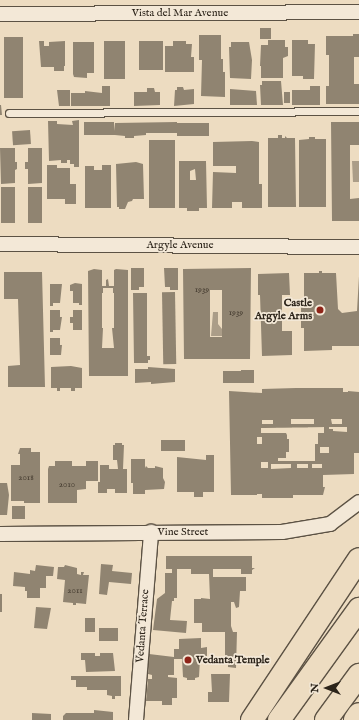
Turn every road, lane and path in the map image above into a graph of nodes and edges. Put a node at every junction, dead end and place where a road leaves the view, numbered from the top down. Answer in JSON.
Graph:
{"nodes":[{"id":1,"x":359,"y":12,"type":"edge"},
{"id":2,"x":0,"y":14,"type":"edge"},
{"id":3,"x":359,"y":111,"type":"edge"},
{"id":4,"x":8,"y":113,"type":"dead end"},
{"id":5,"x":0,"y":244,"type":"edge"},
{"id":6,"x":359,"y":247,"type":"edge"},
{"id":7,"x":359,"y":502,"type":"edge"},
{"id":8,"x":151,"y":532,"type":"junction"},
{"id":9,"x":0,"y":534,"type":"edge"},
{"id":10,"x":359,"y":559,"type":"edge"},
{"id":11,"x":359,"y":609,"type":"edge"},
{"id":12,"x":359,"y":675,"type":"edge"},
{"id":13,"x":359,"y":714,"type":"edge"},
{"id":14,"x":136,"y":720,"type":"edge"},
{"id":15,"x":252,"y":720,"type":"edge"},
{"id":16,"x":279,"y":720,"type":"edge"},
{"id":17,"x":326,"y":720,"type":"edge"},
{"id":18,"x":355,"y":720,"type":"edge"}],
"edges":[{"from":1,"to":2,"type":"street","name":"Vista del Mar Avenue"},
{"from":3,"to":4,"type":"lane"},
{"from":5,"to":6,"type":"street","name":"Argyle Avenue"},
{"from":7,"to":8,"type":"street","name":"Vine Street"},
{"from":8,"to":9,"type":"street","name":"Vine Street"},
{"from":8,"to":14,"type":"street","name":"Vedanta Terrace"},
{"from":10,"to":15,"type":"highway"},
{"from":11,"to":16,"type":"highway"},
{"from":12,"to":17,"type":"highway"},
{"from":13,"to":18,"type":"highway"}]}
